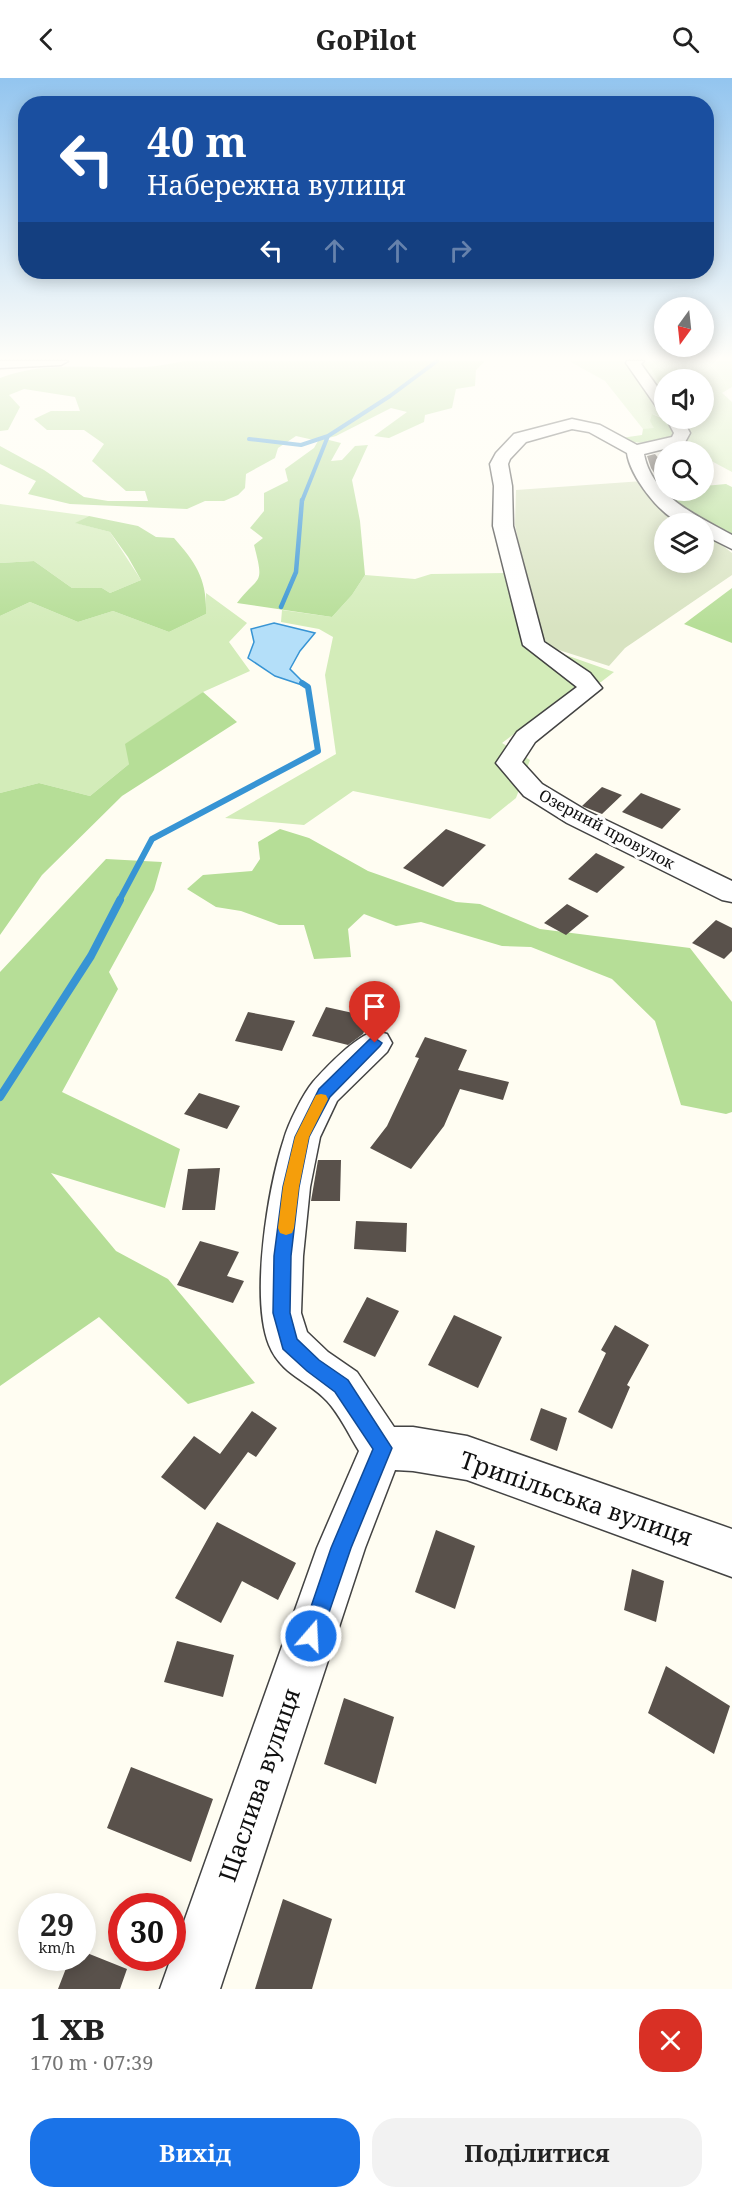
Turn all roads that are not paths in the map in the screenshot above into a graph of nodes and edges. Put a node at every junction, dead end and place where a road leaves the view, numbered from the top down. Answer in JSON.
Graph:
{"nodes":[{"id":1,"x":508,"y":450,"type":"edge"},
{"id":2,"x":632,"y":450,"type":"edge"},
{"id":3,"x":642,"y":450,"type":"edge"},
{"id":4,"x":635,"y":452,"type":"junction"},
{"id":5,"x":679,"y":513,"type":"edge"},
{"id":6,"x":714,"y":533,"type":"edge"},
{"id":7,"x":732,"y":543,"type":"edge"},
{"id":8,"x":732,"y":893,"type":"edge"},
{"id":9,"x":375,"y":1043,"type":"dead end"},
{"id":10,"x":382,"y":1448,"type":"junction"},
{"id":11,"x":732,"y":1553,"type":"edge"},
{"id":12,"x":190,"y":1989,"type":"edge"}],
"edges":[{"from":1,"to":8,"type":"street","name":"Озерний провулок"},
{"from":2,"to":4,"type":"street","name":"Озерний провулок"},
{"from":3,"to":4,"type":"street"},
{"from":4,"to":5,"type":"street"},
{"from":6,"to":7,"type":"street"},
{"from":9,"to":10,"type":"street"},
{"from":10,"to":11,"type":"street","name":"Трипільська вулиця"},
{"from":10,"to":12,"type":"street","name":"Щаслива вулиця"}]}
